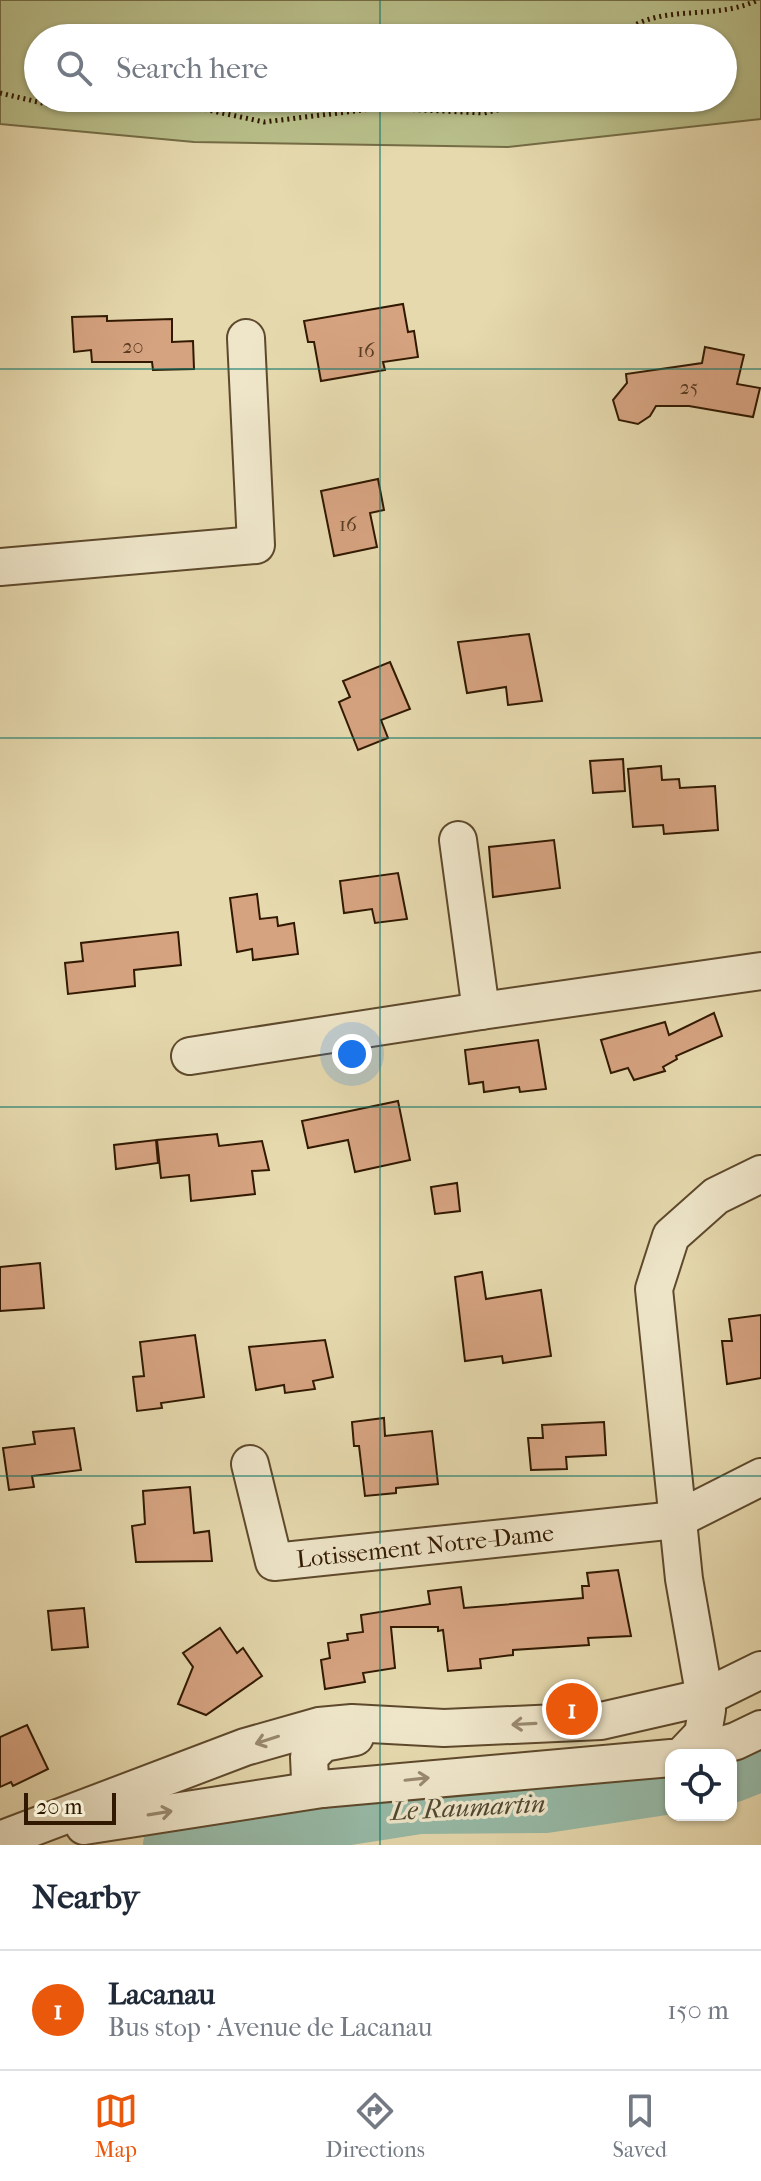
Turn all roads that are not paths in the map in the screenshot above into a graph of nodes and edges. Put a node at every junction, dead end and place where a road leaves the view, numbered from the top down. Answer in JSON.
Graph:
{"nodes":[{"id":1,"x":246,"y":338,"type":"dead end"},
{"id":2,"x":0,"y":567,"type":"edge"},
{"id":3,"x":458,"y":840,"type":"dead end"},
{"id":4,"x":761,"y":971,"type":"edge"},
{"id":5,"x":481,"y":1011,"type":"junction"},
{"id":6,"x":190,"y":1056,"type":"dead end"},
{"id":7,"x":761,"y":1174,"type":"edge"},
{"id":8,"x":250,"y":1464,"type":"dead end"},
{"id":9,"x":761,"y":1477,"type":"edge"},
{"id":10,"x":676,"y":1520,"type":"junction"},
{"id":11,"x":694,"y":1631,"type":"junction"},
{"id":12,"x":761,"y":1667,"type":"edge"},
{"id":13,"x":706,"y":1697,"type":"junction"},
{"id":14,"x":666,"y":1709,"type":"junction"},
{"id":15,"x":444,"y":1728,"type":"junction"},
{"id":16,"x":761,"y":1729,"type":"edge"},
{"id":17,"x":689,"y":1749,"type":"edge"},
{"id":18,"x":706,"y":1749,"type":"edge"},
{"id":19,"x":665,"y":1759,"type":"edge"},
{"id":20,"x":322,"y":1789,"type":"junction"}],
"edges":[{"from":1,"to":2,"type":"street"},
{"from":3,"to":5,"type":"street"},
{"from":4,"to":5,"type":"street"},
{"from":5,"to":6,"type":"street"},
{"from":7,"to":10,"type":"street"},
{"from":8,"to":10,"type":"street","name":"Lotissement Notre-Dame"},
{"from":9,"to":10,"type":"street","name":"Lotissement Notre-Dame"},
{"from":10,"to":11,"type":"street"},
{"from":11,"to":12,"type":"street"},
{"from":11,"to":13,"type":"street"},
{"from":11,"to":14,"type":"street"},
{"from":12,"to":13,"type":"street"},
{"from":13,"to":14,"type":"street"},
{"from":13,"to":17,"type":"street"},
{"from":14,"to":15,"type":"street","one_way":true},
{"from":15,"to":20,"type":"street"},
{"from":15,"to":20,"type":"street","one_way":true},
{"from":16,"to":18,"type":"street"},
{"from":20,"to":19,"type":"street","one_way":true}]}
